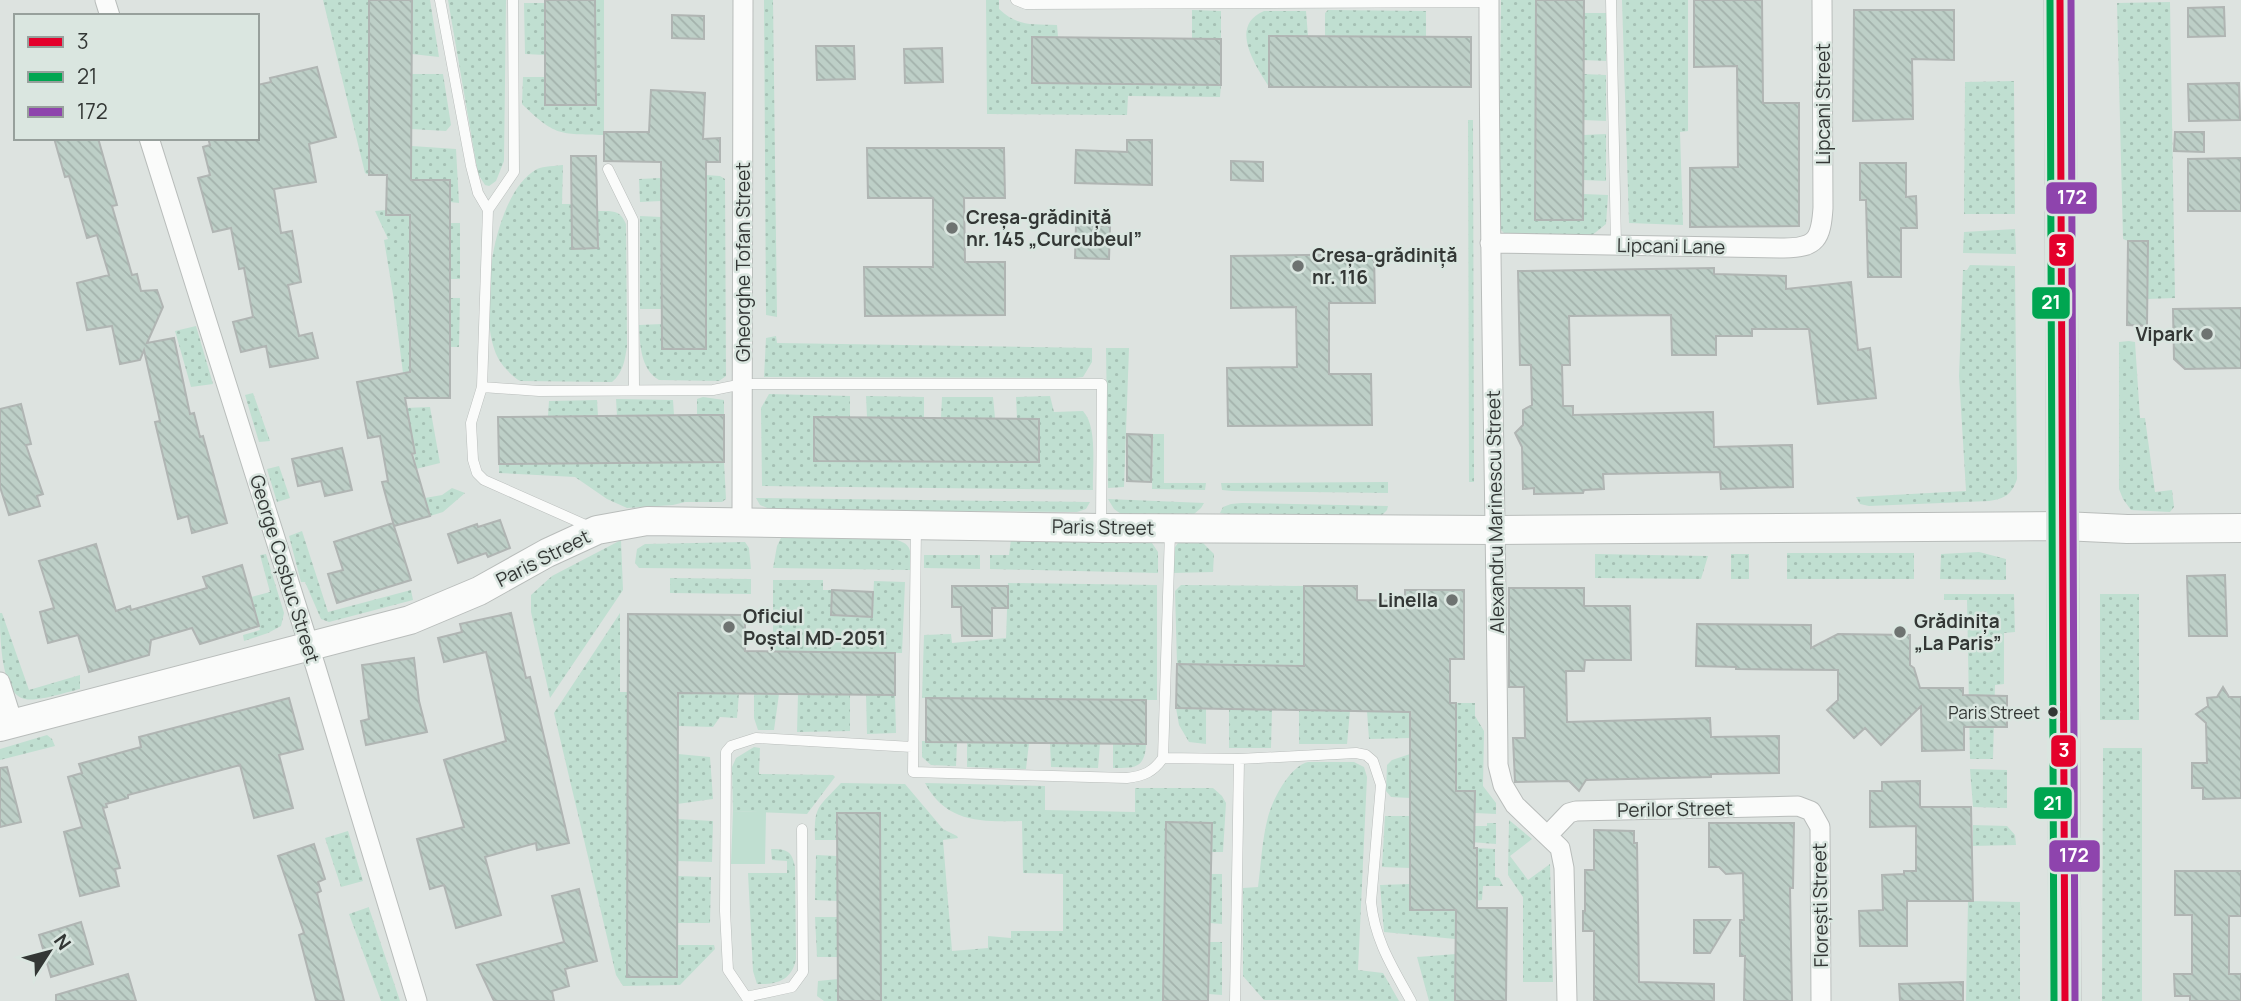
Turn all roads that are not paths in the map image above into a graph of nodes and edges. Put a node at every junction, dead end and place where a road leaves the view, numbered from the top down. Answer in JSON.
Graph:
{"nodes":[{"id":1,"x":440,"y":0,"type":"edge"},
{"id":2,"x":513,"y":0,"type":"edge"},
{"id":3,"x":743,"y":0,"type":"edge"},
{"id":4,"x":1016,"y":0,"type":"edge"},
{"id":5,"x":1611,"y":0,"type":"edge"},
{"id":6,"x":1822,"y":0,"type":"edge"},
{"id":7,"x":2060,"y":0,"type":"edge"},
{"id":8,"x":1489,"y":1,"type":"edge"},
{"id":9,"x":150,"y":140,"type":"edge"},
{"id":10,"x":608,"y":169,"type":"dead end"},
{"id":11,"x":1823,"y":208,"type":"joint"},
{"id":12,"x":488,"y":210,"type":"junction"},
{"id":13,"x":1490,"y":243,"type":"junction"},
{"id":14,"x":1616,"y":245,"type":"junction"},
{"id":15,"x":743,"y":384,"type":"junction"},
{"id":16,"x":482,"y":387,"type":"junction"},
{"id":17,"x":634,"y":390,"type":"junction"},
{"id":18,"x":743,"y":524,"type":"junction"},
{"id":19,"x":916,"y":524,"type":"junction"},
{"id":20,"x":2063,"y":526,"type":"junction"},
{"id":21,"x":1101,"y":528,"type":"junction"},
{"id":22,"x":1170,"y":528,"type":"junction"},
{"id":23,"x":2241,"y":528,"type":"edge"},
{"id":24,"x":597,"y":530,"type":"junction"},
{"id":25,"x":1496,"y":530,"type":"junction"},
{"id":26,"x":309,"y":646,"type":"junction"},
{"id":27,"x":0,"y":682,"type":"edge"},
{"id":28,"x":7,"y":725,"type":"edge"},
{"id":29,"x":912,"y":747,"type":"junction"},
{"id":30,"x":1163,"y":758,"type":"junction"},
{"id":31,"x":1239,"y":759,"type":"junction"},
{"id":32,"x":1811,"y":811,"type":"joint"},
{"id":33,"x":802,"y":829,"type":"dead end"},
{"id":34,"x":1548,"y":835,"type":"junction"},
{"id":35,"x":747,"y":999,"type":"edge"},
{"id":36,"x":417,"y":1001,"type":"edge"},
{"id":37,"x":1235,"y":1001,"type":"edge"},
{"id":38,"x":1411,"y":1001,"type":"edge"},
{"id":39,"x":1567,"y":1001,"type":"edge"},
{"id":40,"x":1821,"y":1001,"type":"edge"},
{"id":41,"x":2064,"y":1001,"type":"edge"}],
"edges":[{"from":1,"to":12,"type":"lane"},
{"from":2,"to":12,"type":"lane"},
{"from":3,"to":15,"type":"street","name":"Gheorghe Tofan Street"},
{"from":4,"to":8,"type":"lane"},
{"from":5,"to":14,"type":"lane"},
{"from":6,"to":11,"type":"street","name":"Lipcani Street"},
{"from":7,"to":20,"type":"main road"},
{"from":8,"to":13,"type":"street","name":"Alexandru Marinescu Street"},
{"from":9,"to":26,"type":"street","name":"George Coșbuc Street"},
{"from":10,"to":17,"type":"lane"},
{"from":11,"to":14,"type":"street","name":"Lipcani Lane"},
{"from":12,"to":16,"type":"lane"},
{"from":13,"to":14,"type":"street","name":"Lipcani Lane"},
{"from":13,"to":25,"type":"street","name":"Alexandru Marinescu Street"},
{"from":15,"to":17,"type":"lane"},
{"from":15,"to":18,"type":"street","name":"Gheorghe Tofan Street"},
{"from":15,"to":21,"type":"lane"},
{"from":16,"to":17,"type":"lane"},
{"from":16,"to":24,"type":"lane"},
{"from":18,"to":19,"type":"street","name":"Paris Street"},
{"from":18,"to":24,"type":"street","name":"Paris Street"},
{"from":19,"to":21,"type":"street","name":"Paris Street"},
{"from":19,"to":29,"type":"lane"},
{"from":20,"to":23,"type":"street","name":"Paris Street"},
{"from":20,"to":25,"type":"street","name":"Paris Street"},
{"from":20,"to":41,"type":"main road"},
{"from":21,"to":22,"type":"street","name":"Paris Street"},
{"from":22,"to":25,"type":"street","name":"Paris Street"},
{"from":22,"to":30,"type":"lane"},
{"from":24,"to":26,"type":"street","name":"Paris Street"},
{"from":25,"to":34,"type":"street","name":"Alexandru Marinescu Street"},
{"from":26,"to":28,"type":"street","name":"Paris Street"},
{"from":26,"to":36,"type":"street","name":"George Coșbuc Street"},
{"from":27,"to":28,"type":"street"},
{"from":29,"to":30,"type":"lane"},
{"from":29,"to":35,"type":"lane"},
{"from":30,"to":31,"type":"lane"},
{"from":31,"to":37,"type":"lane"},
{"from":31,"to":38,"type":"lane"},
{"from":32,"to":34,"type":"street","name":"Perilor Street"},
{"from":32,"to":40,"type":"street","name":"Florești Street"},
{"from":33,"to":35,"type":"lane"},
{"from":34,"to":39,"type":"street","name":"Alexandru Marinescu Street"}]}
